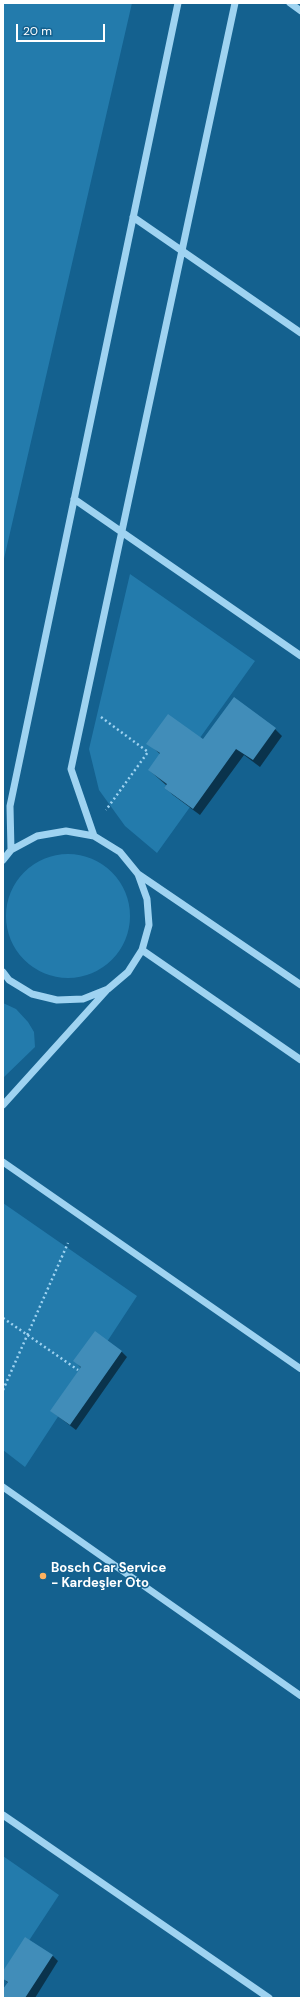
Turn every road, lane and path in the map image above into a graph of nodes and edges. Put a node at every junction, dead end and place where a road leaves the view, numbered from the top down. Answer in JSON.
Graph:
{"nodes":[{"id":1,"x":178,"y":3,"type":"edge"},
{"id":2,"x":235,"y":3,"type":"edge"},
{"id":3,"x":290,"y":3,"type":"edge"},
{"id":4,"x":301,"y":10,"type":"edge"},
{"id":5,"x":133,"y":217,"type":"junction"},
{"id":6,"x":182,"y":251,"type":"junction"},
{"id":7,"x":301,"y":333,"type":"edge"},
{"id":8,"x":74,"y":499,"type":"junction"},
{"id":9,"x":122,"y":532,"type":"junction"},
{"id":10,"x":301,"y":656,"type":"edge"},
{"id":11,"x":85,"y":705,"type":"junction"},
{"id":12,"x":93,"y":828,"type":"junction"},
{"id":13,"x":94,"y":836,"type":"junction"},
{"id":14,"x":11,"y":850,"type":"junction"},
{"id":15,"x":3,"y":860,"type":"edge"},
{"id":16,"x":138,"y":874,"type":"junction"},
{"id":17,"x":142,"y":950,"type":"junction"},
{"id":18,"x":3,"y":972,"type":"edge"},
{"id":19,"x":301,"y":985,"type":"edge"},
{"id":20,"x":108,"y":989,"type":"junction"},
{"id":21,"x":301,"y":1060,"type":"edge"},
{"id":22,"x":3,"y":1105,"type":"edge"},
{"id":23,"x":3,"y":1162,"type":"edge"},
{"id":24,"x":68,"y":1243,"type":"dead end"},
{"id":25,"x":3,"y":1318,"type":"edge"},
{"id":26,"x":27,"y":1335,"type":"junction"},
{"id":27,"x":301,"y":1369,"type":"edge"},
{"id":28,"x":78,"y":1370,"type":"dead end"},
{"id":29,"x":3,"y":1390,"type":"edge"},
{"id":30,"x":3,"y":1487,"type":"edge"},
{"id":31,"x":301,"y":1696,"type":"edge"},
{"id":32,"x":3,"y":1815,"type":"edge"},
{"id":33,"x":269,"y":1998,"type":"edge"}],
"edges":[{"from":1,"to":5,"type":"lane"},
{"from":2,"to":6,"type":"lane"},
{"from":3,"to":4,"type":"lane"},
{"from":5,"to":6,"type":"lane"},
{"from":5,"to":8,"type":"lane"},
{"from":6,"to":7,"type":"lane"},
{"from":6,"to":9,"type":"lane"},
{"from":8,"to":9,"type":"lane"},
{"from":8,"to":14,"type":"lane"},
{"from":9,"to":10,"type":"lane"},
{"from":9,"to":11,"type":"lane"},
{"from":11,"to":12,"type":"lane"},
{"from":11,"to":12,"type":"path"},
{"from":12,"to":13,"type":"lane"},
{"from":13,"to":14,"type":"lane"},
{"from":13,"to":16,"type":"lane"},
{"from":14,"to":15,"type":"lane"},
{"from":16,"to":17,"type":"lane"},
{"from":16,"to":19,"type":"lane"},
{"from":17,"to":20,"type":"lane"},
{"from":17,"to":21,"type":"lane"},
{"from":18,"to":20,"type":"lane"},
{"from":20,"to":22,"type":"lane"},
{"from":23,"to":27,"type":"lane"},
{"from":24,"to":26,"type":"path"},
{"from":25,"to":26,"type":"path"},
{"from":26,"to":28,"type":"path"},
{"from":26,"to":29,"type":"path"},
{"from":30,"to":31,"type":"lane"},
{"from":32,"to":33,"type":"lane"}]}
